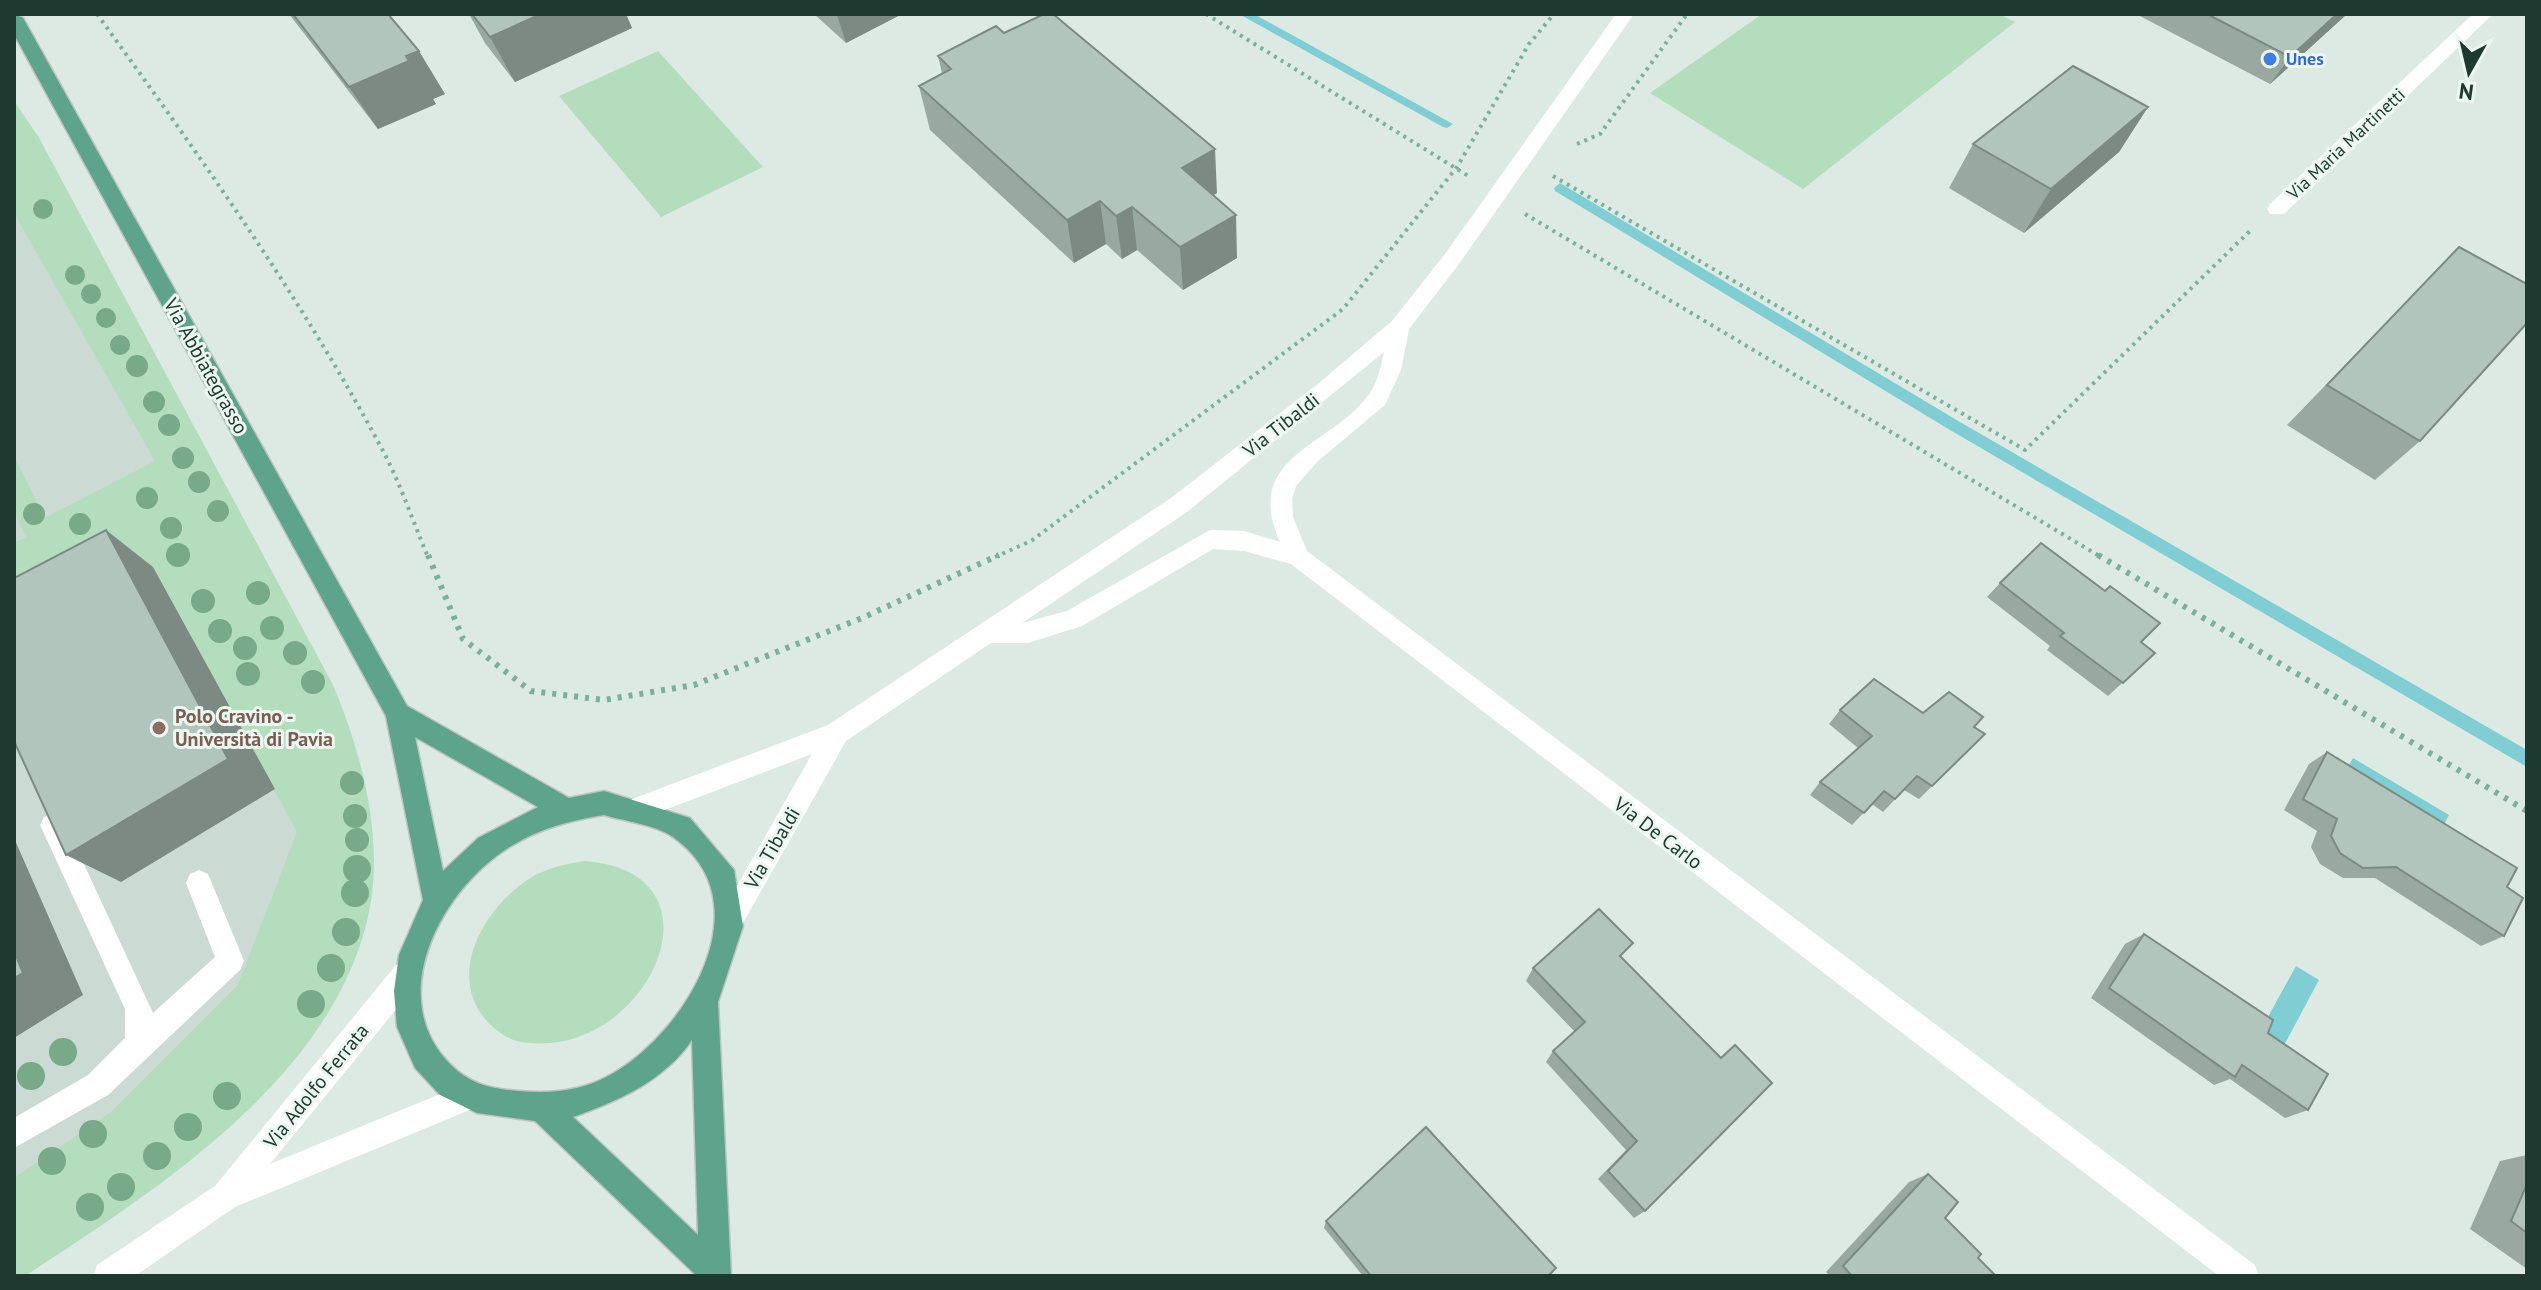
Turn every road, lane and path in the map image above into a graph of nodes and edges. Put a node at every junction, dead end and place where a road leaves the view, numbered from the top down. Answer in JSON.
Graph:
{"nodes":[{"id":1,"x":97,"y":14,"type":"edge"},
{"id":2,"x":1206,"y":14,"type":"edge"},
{"id":3,"x":1554,"y":14,"type":"edge"},
{"id":4,"x":1625,"y":14,"type":"edge"},
{"id":5,"x":1687,"y":14,"type":"edge"},
{"id":6,"x":2484,"y":14,"type":"edge"},
{"id":7,"x":14,"y":18,"type":"edge"},
{"id":8,"x":21,"y":47,"type":"edge"},
{"id":9,"x":1567,"y":148,"type":"dead end"},
{"id":10,"x":1457,"y":167,"type":"junction"},
{"id":11,"x":1550,"y":174,"type":"dead end"},
{"id":12,"x":1494,"y":195,"type":"junction"},
{"id":13,"x":2277,"y":209,"type":"dead end"},
{"id":14,"x":2254,"y":226,"type":"dead end"},
{"id":15,"x":1399,"y":327,"type":"junction"},
{"id":16,"x":1298,"y":557,"type":"junction"},
{"id":17,"x":985,"y":633,"type":"junction"},
{"id":18,"x":398,"y":714,"type":"junction"},
{"id":19,"x":837,"y":733,"type":"junction"},
{"id":20,"x":39,"y":796,"type":"edge"},
{"id":21,"x":641,"y":807,"type":"junction"},
{"id":22,"x":565,"y":809,"type":"junction"},
{"id":23,"x":2527,"y":811,"type":"edge"},
{"id":24,"x":199,"y":883,"type":"dead end"},
{"id":25,"x":436,"y":900,"type":"junction"},
{"id":26,"x":730,"y":921,"type":"junction"},
{"id":27,"x":406,"y":975,"type":"junction"},
{"id":28,"x":705,"y":1004,"type":"junction"},
{"id":29,"x":139,"y":1044,"type":"junction"},
{"id":30,"x":467,"y":1097,"type":"junction"},
{"id":31,"x":544,"y":1110,"type":"junction"},
{"id":32,"x":14,"y":1134,"type":"edge"},
{"id":33,"x":225,"y":1197,"type":"junction"},
{"id":34,"x":716,"y":1272,"type":"edge"},
{"id":35,"x":108,"y":1276,"type":"edge"},
{"id":36,"x":2244,"y":1276,"type":"edge"}],
"edges":[{"from":1,"to":10,"type":"path"},
{"from":2,"to":10,"type":"path"},
{"from":3,"to":10,"type":"path"},
{"from":4,"to":12,"type":"street","name":"Via Tibaldi"},
{"from":5,"to":9,"type":"path"},
{"from":6,"to":13,"type":"street","name":"Via Maria Martinetti"},
{"from":7,"to":8,"type":"main road","name":"Via Abbiategrasso"},
{"from":8,"to":18,"type":"main road","name":"Via Abbiategrasso"},
{"from":10,"to":12,"type":"path"},
{"from":11,"to":14,"type":"path"},
{"from":12,"to":15,"type":"street","name":"Via Tibaldi"},
{"from":12,"to":23,"type":"path"},
{"from":15,"to":16,"type":"street"},
{"from":15,"to":17,"type":"street","name":"Via Tibaldi"},
{"from":16,"to":17,"type":"street"},
{"from":16,"to":36,"type":"street","name":"Via De Carlo"},
{"from":17,"to":19,"type":"street","name":"Via Tibaldi"},
{"from":18,"to":22,"type":"main road"},
{"from":18,"to":25,"type":"main road","name":"Via Abbiategrasso"},
{"from":19,"to":21,"type":"street","name":"Via Tibaldi"},
{"from":19,"to":26,"type":"street","name":"Via Tibaldi"},
{"from":20,"to":29,"type":"street"},
{"from":21,"to":22,"type":"main road"},
{"from":21,"to":26,"type":"main road"},
{"from":22,"to":25,"type":"main road"},
{"from":24,"to":29,"type":"street"},
{"from":25,"to":27,"type":"main road"},
{"from":26,"to":28,"type":"main road"},
{"from":27,"to":30,"type":"main road"},
{"from":27,"to":33,"type":"street","name":"Via Adolfo Ferrata"},
{"from":28,"to":31,"type":"main road"},
{"from":28,"to":34,"type":"main road"},
{"from":29,"to":32,"type":"street"},
{"from":30,"to":31,"type":"main road"},
{"from":30,"to":33,"type":"street","name":"Via Adolfo Ferrata"},
{"from":31,"to":34,"type":"main road"},
{"from":33,"to":35,"type":"street","name":"Via Adolfo Ferrata"}]}
